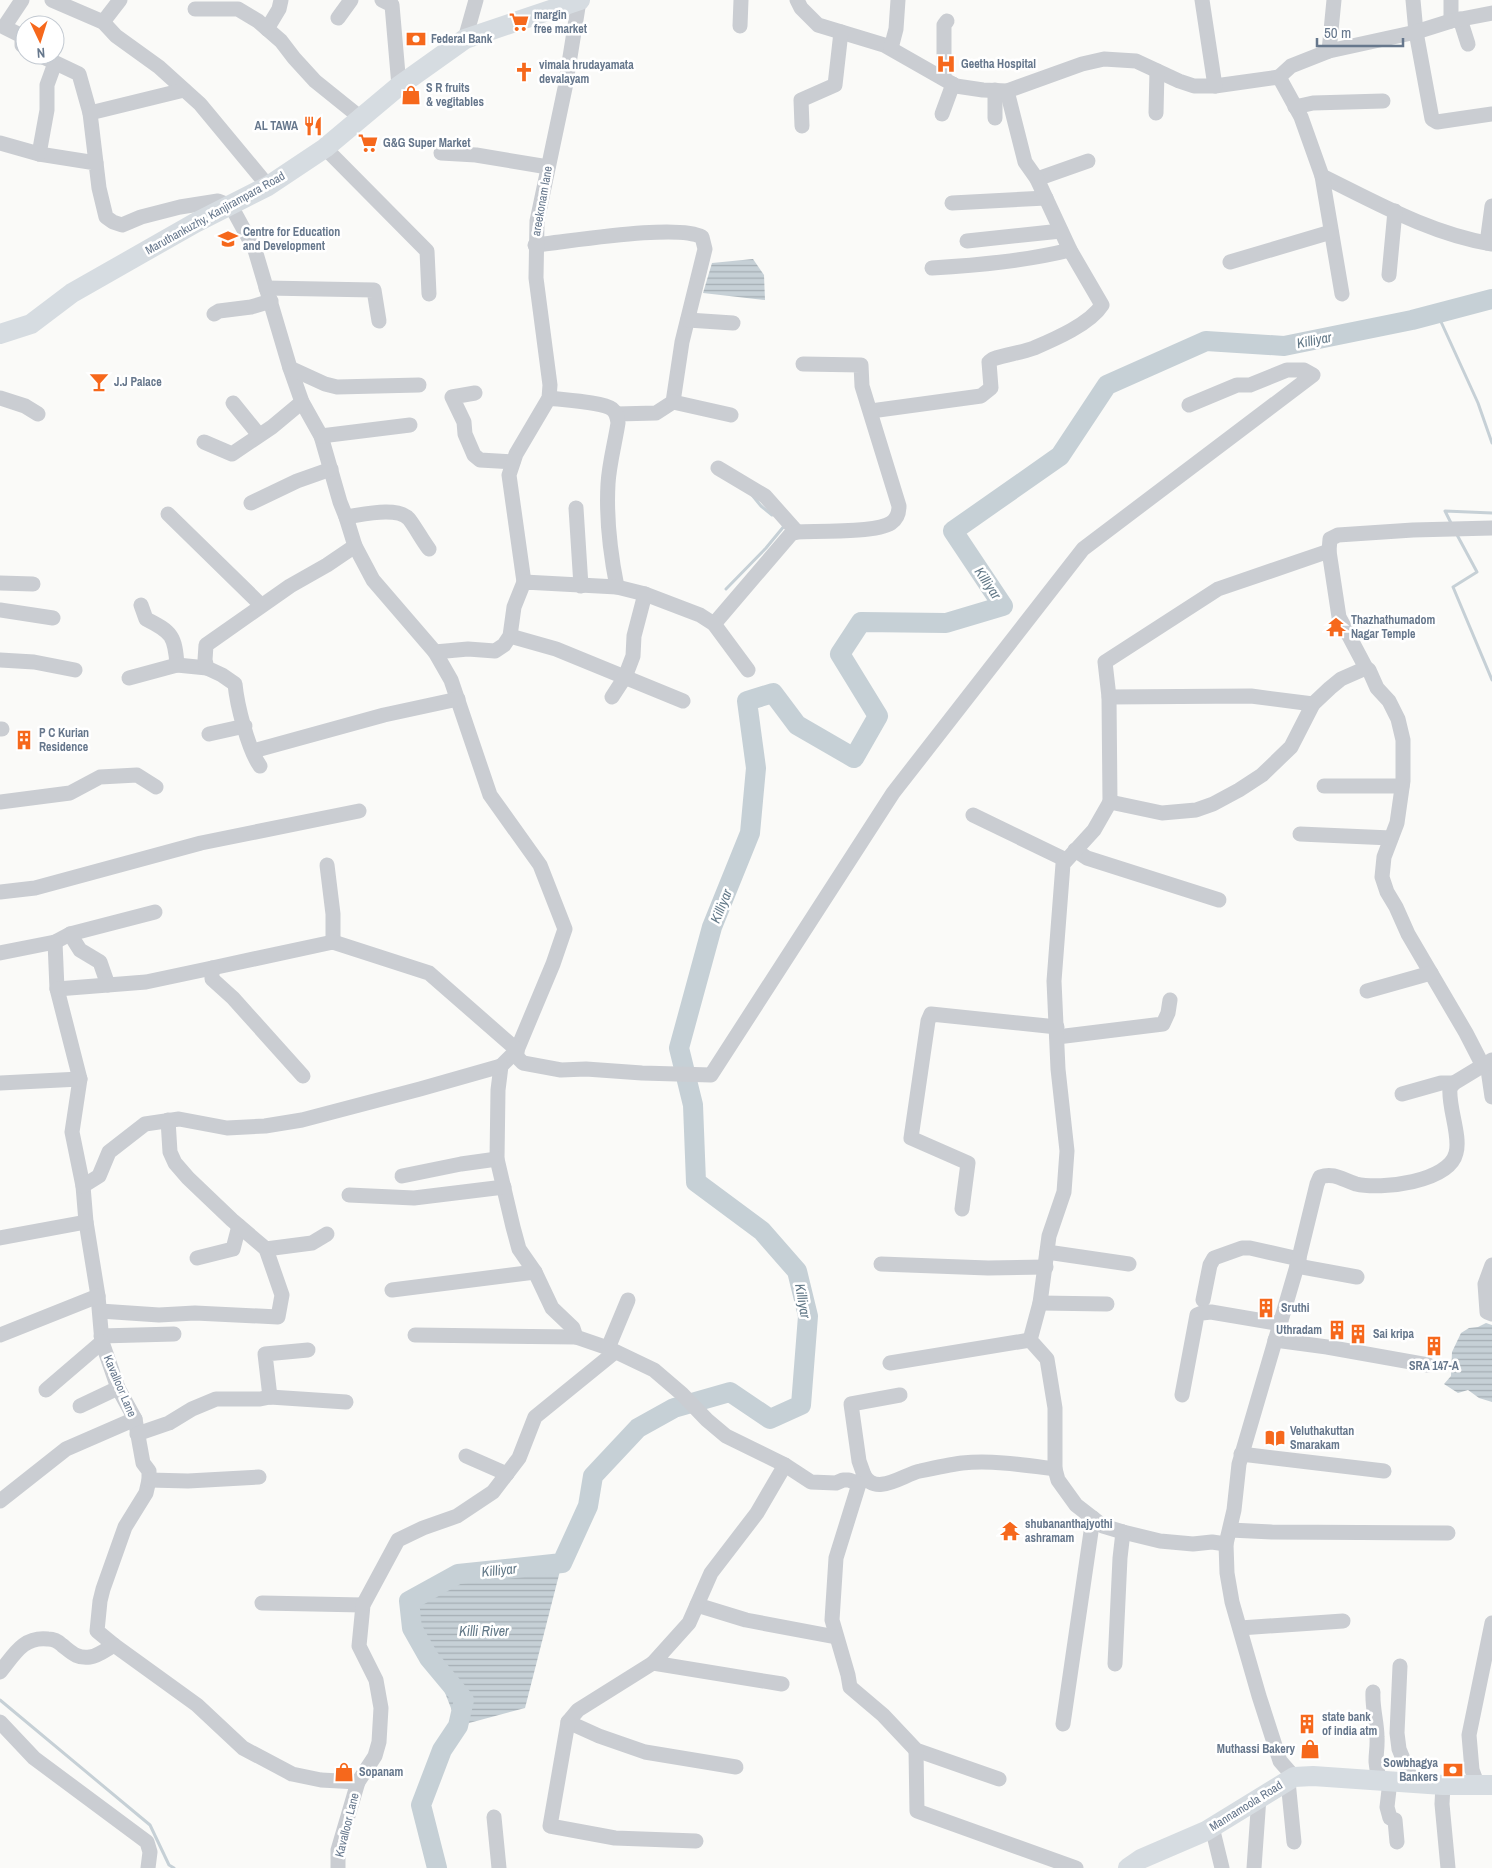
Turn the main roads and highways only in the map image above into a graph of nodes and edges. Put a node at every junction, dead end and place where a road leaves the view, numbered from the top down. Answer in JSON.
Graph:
{"nodes":[{"id":1,"x":579,"y":0,"type":"edge"},
{"id":2,"x":0,"y":334,"type":"edge"},
{"id":3,"x":1485,"y":1785,"type":"edge"},
{"id":4,"x":1128,"y":1868,"type":"edge"}],
"edges":[{"from":1,"to":2,"type":"main road","name":"Maruthankuzhy, Kanjirampara Road"},
{"from":3,"to":4,"type":"main road","name":"Mannamoola Road"}]}
